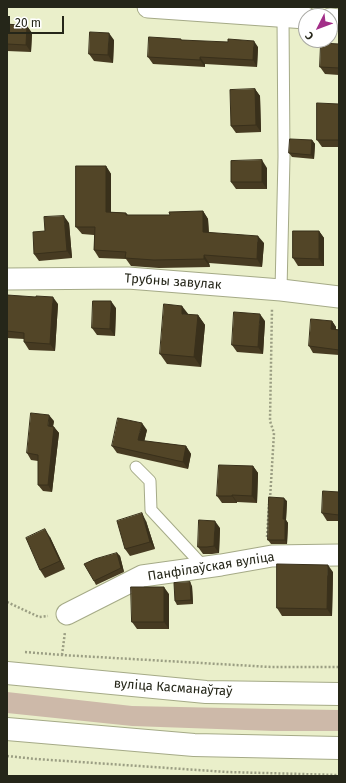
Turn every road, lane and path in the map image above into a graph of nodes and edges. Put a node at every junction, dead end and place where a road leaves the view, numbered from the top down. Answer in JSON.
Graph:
{"nodes":[{"id":1,"x":148,"y":7,"type":"edge"},
{"id":2,"x":283,"y":17,"type":"junction"},
{"id":3,"x":298,"y":18,"type":"edge"},
{"id":4,"x":7,"y":279,"type":"edge"},
{"id":5,"x":277,"y":290,"type":"junction"},
{"id":6,"x":339,"y":297,"type":"edge"},
{"id":7,"x":136,"y":466,"type":"dead end"},
{"id":8,"x":339,"y":555,"type":"edge"},
{"id":9,"x":266,"y":557,"type":"junction"},
{"id":10,"x":204,"y":568,"type":"junction"},
{"id":11,"x":7,"y":602,"type":"edge"},
{"id":12,"x":67,"y":614,"type":"joint"},
{"id":13,"x":23,"y":652,"type":"dead end"},
{"id":14,"x":339,"y":667,"type":"edge"},
{"id":15,"x":7,"y":673,"type":"edge"},
{"id":16,"x":339,"y":694,"type":"edge"},
{"id":17,"x":7,"y":729,"type":"edge"},
{"id":18,"x":339,"y":748,"type":"edge"},
{"id":19,"x":7,"y":756,"type":"edge"},
{"id":20,"x":339,"y":775,"type":"edge"}],
"edges":[{"from":1,"to":2,"type":"street"},
{"from":2,"to":3,"type":"street"},
{"from":2,"to":5,"type":"lane"},
{"from":4,"to":5,"type":"street","name":"Трубны завулак"},
{"from":5,"to":6,"type":"street","name":"Трубны завулак"},
{"from":5,"to":9,"type":"path"},
{"from":7,"to":10,"type":"lane"},
{"from":8,"to":9,"type":"street","name":"Панфілаўская вуліца"},
{"from":9,"to":10,"type":"street","name":"Панфілаўская вуліца"},
{"from":10,"to":12,"type":"street","name":"Панфілаўская вуліца"},
{"from":11,"to":12,"type":"path"},
{"from":13,"to":14,"type":"path"},
{"from":15,"to":16,"type":"main road","name":"вуліца Касманаўтаў"},
{"from":17,"to":18,"type":"main road"},
{"from":19,"to":20,"type":"path"}]}
